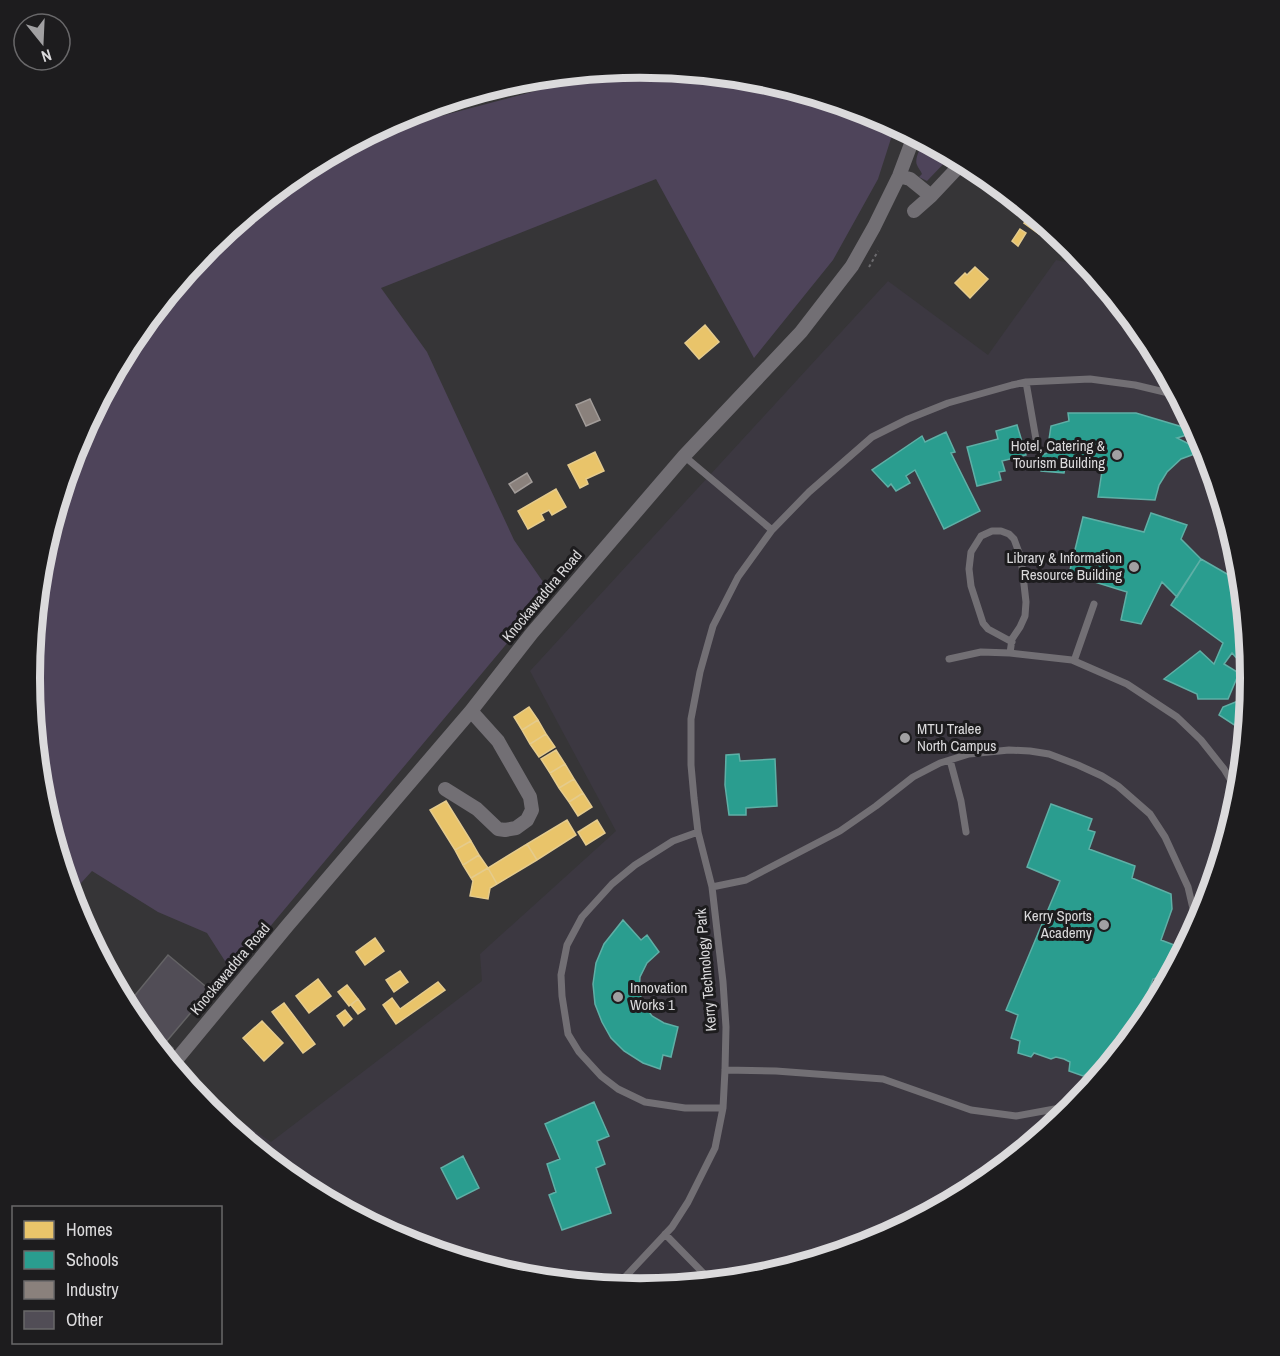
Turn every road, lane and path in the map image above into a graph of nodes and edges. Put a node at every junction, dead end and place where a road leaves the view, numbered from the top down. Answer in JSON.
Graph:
{"nodes":[{"id":1,"x":911,"y":143,"type":"edge"},
{"id":2,"x":956,"y":169,"type":"edge"},
{"id":3,"x":899,"y":176,"type":"junction"},
{"id":4,"x":931,"y":196,"type":"junction"},
{"id":5,"x":914,"y":211,"type":"dead end"},
{"id":6,"x":1026,"y":382,"type":"junction"},
{"id":7,"x":1167,"y":393,"type":"edge"},
{"id":8,"x":1037,"y":445,"type":"dead end"},
{"id":9,"x":684,"y":456,"type":"junction"},
{"id":10,"x":771,"y":530,"type":"junction"},
{"id":11,"x":1094,"y":604,"type":"dead end"},
{"id":12,"x":1012,"y":642,"type":"junction"},
{"id":13,"x":1010,"y":653,"type":"junction"},
{"id":14,"x":949,"y":659,"type":"dead end"},
{"id":15,"x":1074,"y":661,"type":"junction"},
{"id":16,"x":471,"y":711,"type":"junction"},
{"id":17,"x":950,"y":760,"type":"junction"},
{"id":18,"x":1230,"y":780,"type":"edge"},
{"id":19,"x":445,"y":789,"type":"dead end"},
{"id":20,"x":698,"y":832,"type":"junction"},
{"id":21,"x":966,"y":832,"type":"dead end"},
{"id":22,"x":712,"y":887,"type":"junction"},
{"id":23,"x":1193,"y":909,"type":"edge"},
{"id":24,"x":177,"y":1059,"type":"edge"},
{"id":25,"x":725,"y":1071,"type":"junction"},
{"id":26,"x":723,"y":1108,"type":"junction"},
{"id":27,"x":1057,"y":1109,"type":"edge"},
{"id":28,"x":665,"y":1234,"type":"junction"},
{"id":29,"x":704,"y":1273,"type":"edge"},
{"id":30,"x":625,"y":1277,"type":"edge"}],
"edges":[{"from":1,"to":3,"type":"street","name":"Knockawaddra Road"},
{"from":2,"to":4,"type":"street"},
{"from":3,"to":4,"type":"street"},
{"from":3,"to":9,"type":"street","name":"Knockawaddra Road"},
{"from":4,"to":5,"type":"street"},
{"from":6,"to":7,"type":"lane","name":"Kerry Technology Park"},
{"from":6,"to":8,"type":"lane"},
{"from":6,"to":10,"type":"lane","name":"Kerry Technology Park"},
{"from":9,"to":10,"type":"lane"},
{"from":9,"to":16,"type":"street","name":"Knockawaddra Road"},
{"from":10,"to":20,"type":"lane","name":"Kerry Technology Park"},
{"from":11,"to":15,"type":"lane"},
{"from":12,"to":12,"type":"lane"},
{"from":12,"to":13,"type":"lane"},
{"from":13,"to":14,"type":"lane"},
{"from":13,"to":15,"type":"lane"},
{"from":15,"to":18,"type":"lane"},
{"from":16,"to":19,"type":"street"},
{"from":16,"to":24,"type":"street","name":"Knockawaddra Road"},
{"from":17,"to":21,"type":"lane"},
{"from":17,"to":22,"type":"lane"},
{"from":17,"to":23,"type":"lane"},
{"from":20,"to":22,"type":"lane","name":"Kerry Technology Park"},
{"from":20,"to":26,"type":"lane"},
{"from":22,"to":25,"type":"lane","name":"Kerry Technology Park"},
{"from":25,"to":26,"type":"lane","name":"Kerry Technology Park"},
{"from":25,"to":27,"type":"lane"},
{"from":26,"to":28,"type":"lane","name":"Kerry Technology Park"},
{"from":28,"to":29,"type":"lane"},
{"from":28,"to":30,"type":"lane","name":"Kerry Technology Park"}]}
